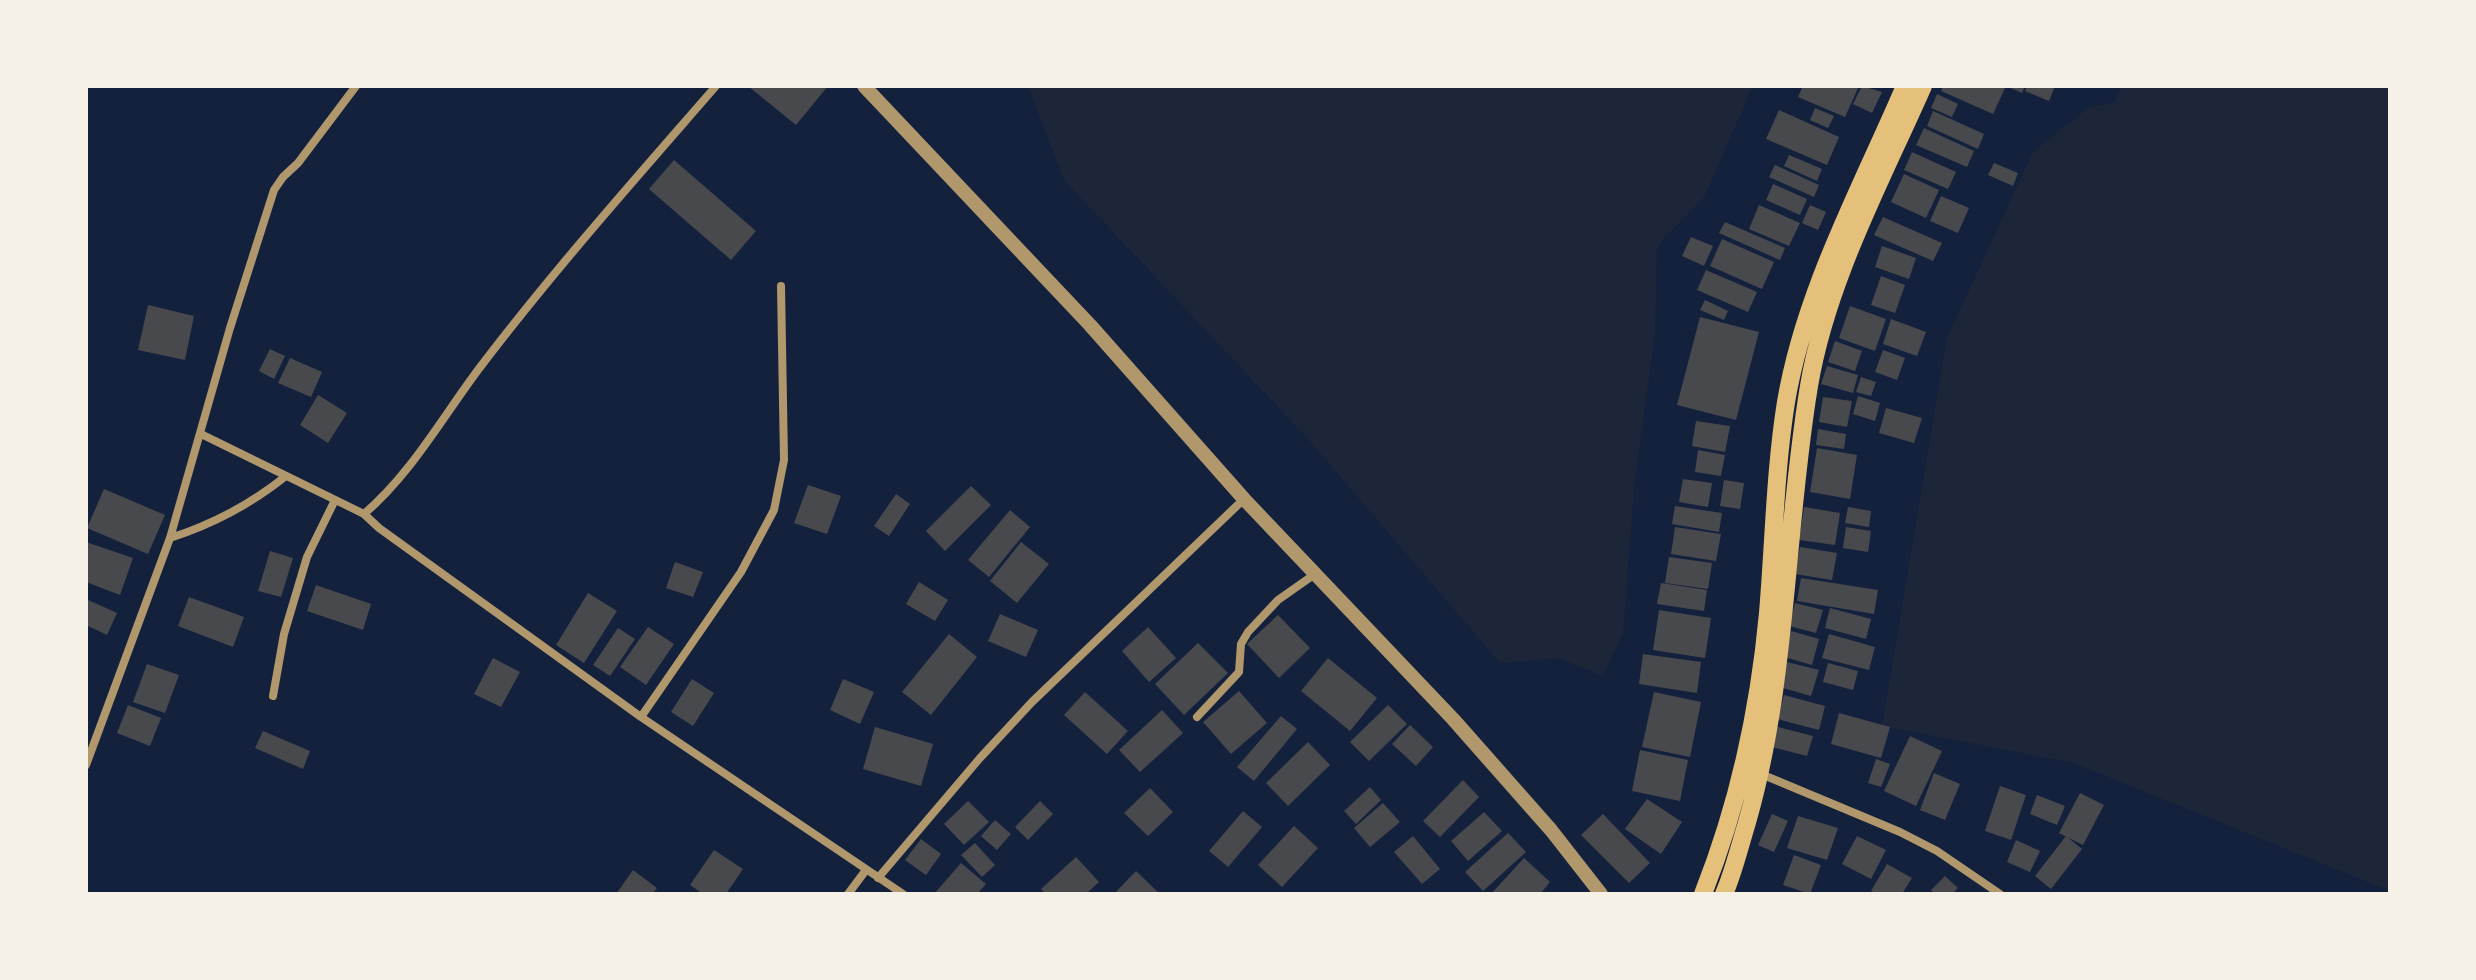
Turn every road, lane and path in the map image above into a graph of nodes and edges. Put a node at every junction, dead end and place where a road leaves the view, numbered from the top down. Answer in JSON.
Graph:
{"nodes":[{"id":1,"x":356,"y":86,"type":"edge"},
{"id":2,"x":716,"y":86,"type":"edge"},
{"id":3,"x":864,"y":86,"type":"edge"},
{"id":4,"x":1905,"y":86,"type":"edge"},
{"id":5,"x":1923,"y":86,"type":"edge"},
{"id":6,"x":781,"y":286,"type":"dead end"},
{"id":7,"x":201,"y":434,"type":"junction"},
{"id":8,"x":286,"y":476,"type":"junction"},
{"id":9,"x":1244,"y":499,"type":"junction"},
{"id":10,"x":335,"y":500,"type":"junction"},
{"id":11,"x":364,"y":514,"type":"junction"},
{"id":12,"x":170,"y":538,"type":"junction"},
{"id":13,"x":1315,"y":574,"type":"junction"},
{"id":14,"x":273,"y":696,"type":"dead end"},
{"id":15,"x":641,"y":717,"type":"junction"},
{"id":16,"x":1197,"y":717,"type":"dead end"},
{"id":17,"x":86,"y":765,"type":"edge"},
{"id":18,"x":1760,"y":773,"type":"junction"},
{"id":19,"x":866,"y":870,"type":"junction"},
{"id":20,"x":878,"y":878,"type":"junction"},
{"id":21,"x":848,"y":894,"type":"edge"},
{"id":22,"x":903,"y":894,"type":"edge"},
{"id":23,"x":1601,"y":894,"type":"edge"},
{"id":24,"x":1703,"y":894,"type":"edge"},
{"id":25,"x":1724,"y":894,"type":"edge"},
{"id":26,"x":2000,"y":894,"type":"edge"}],
"edges":[{"from":1,"to":7,"type":"street"},
{"from":2,"to":11,"type":"street"},
{"from":3,"to":9,"type":"street"},
{"from":4,"to":24,"type":"main road"},
{"from":5,"to":18,"type":"main road"},
{"from":6,"to":15,"type":"street"},
{"from":7,"to":8,"type":"street"},
{"from":7,"to":12,"type":"street"},
{"from":8,"to":10,"type":"street"},
{"from":8,"to":12,"type":"street"},
{"from":9,"to":13,"type":"street"},
{"from":9,"to":20,"type":"street"},
{"from":10,"to":11,"type":"street"},
{"from":10,"to":14,"type":"street"},
{"from":11,"to":15,"type":"street"},
{"from":12,"to":17,"type":"street"},
{"from":13,"to":16,"type":"street"},
{"from":13,"to":23,"type":"street"},
{"from":15,"to":19,"type":"street"},
{"from":18,"to":25,"type":"main road"},
{"from":18,"to":26,"type":"street"},
{"from":19,"to":20,"type":"street"},
{"from":19,"to":21,"type":"street"},
{"from":20,"to":22,"type":"street"}]}
